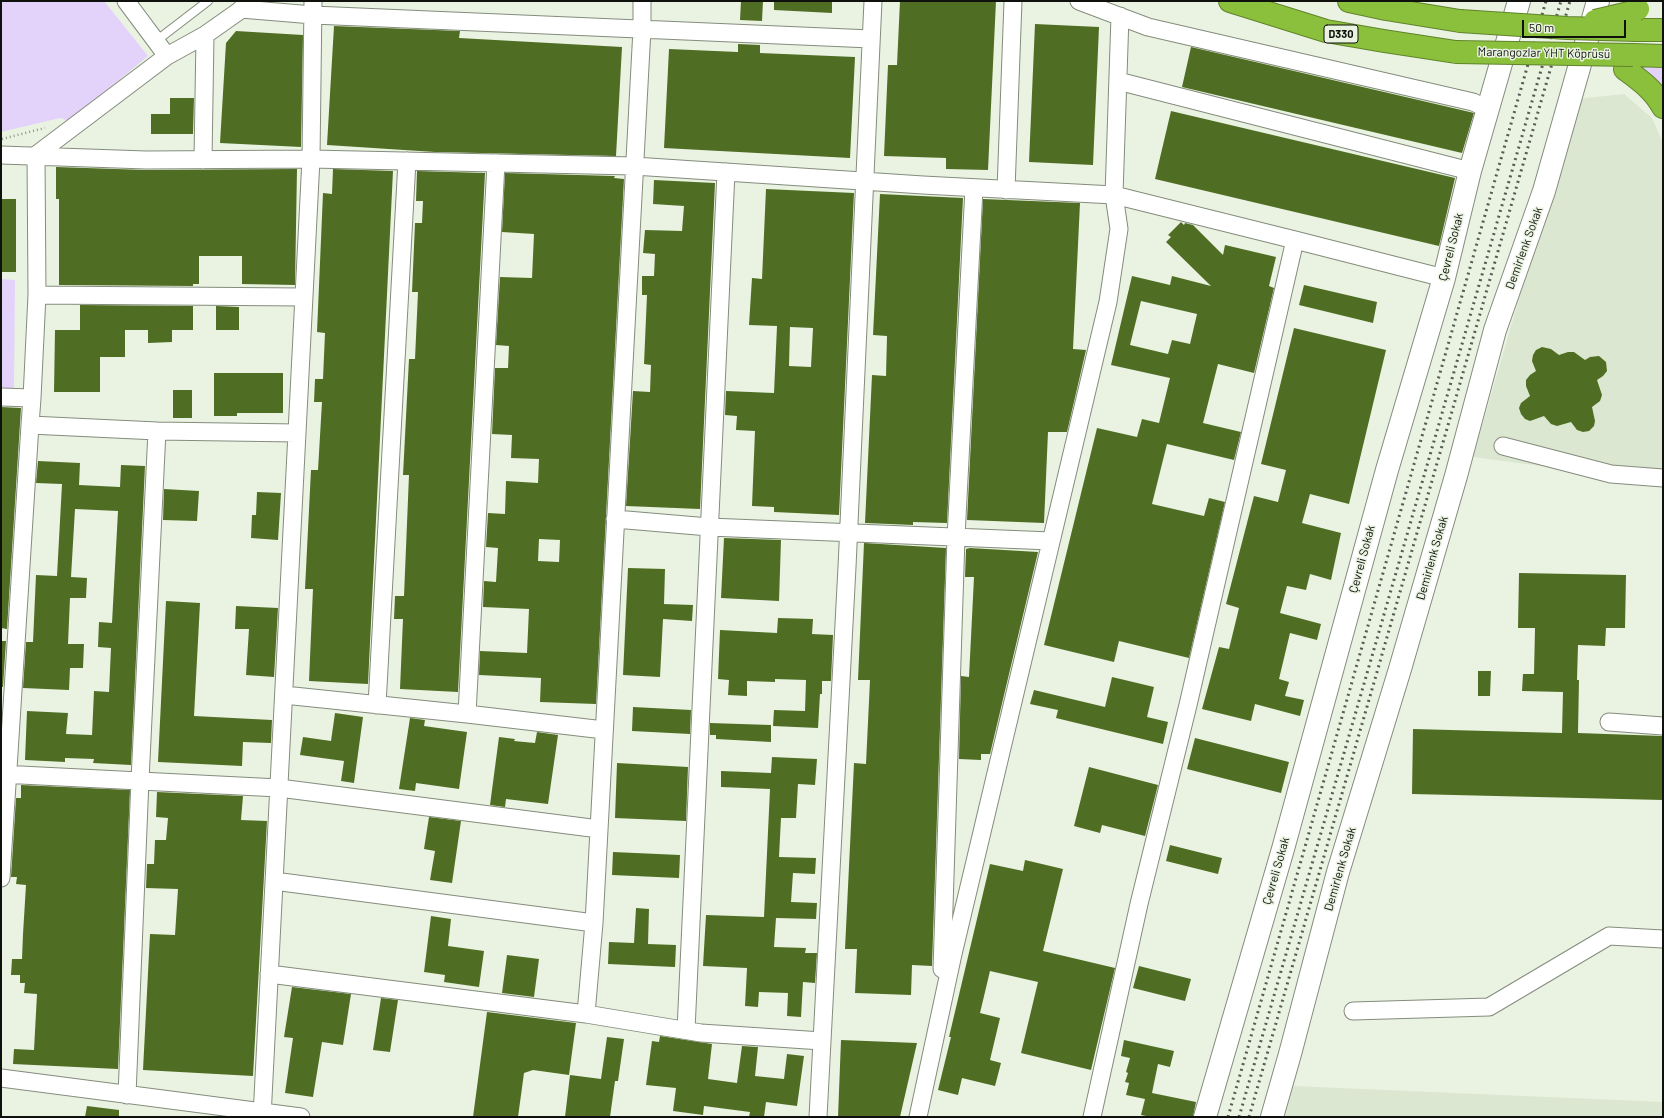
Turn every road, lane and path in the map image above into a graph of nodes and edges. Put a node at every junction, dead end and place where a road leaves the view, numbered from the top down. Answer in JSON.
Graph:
{"nodes":[{"id":1,"x":126,"y":1,"type":"edge"},
{"id":2,"x":208,"y":1,"type":"edge"},
{"id":3,"x":642,"y":1,"type":"edge"},
{"id":4,"x":873,"y":1,"type":"edge"},
{"id":5,"x":1013,"y":1,"type":"edge"},
{"id":6,"x":1079,"y":1,"type":"edge"},
{"id":7,"x":1230,"y":1,"type":"edge"},
{"id":8,"x":1349,"y":1,"type":"edge"},
{"id":9,"x":1519,"y":1,"type":"edge"},
{"id":10,"x":1598,"y":1,"type":"edge"},
{"id":11,"x":247,"y":5,"type":"edge"},
{"id":12,"x":313,"y":8,"type":"edge"},
{"id":13,"x":1641,"y":14,"type":"edge"},
{"id":14,"x":1120,"y":16,"type":"junction"},
{"id":15,"x":642,"y":29,"type":"junction"},
{"id":16,"x":1663,"y":30,"type":"edge"},
{"id":17,"x":205,"y":35,"type":"junction"},
{"id":18,"x":871,"y":39,"type":"junction"},
{"id":19,"x":156,"y":41,"type":"junction"},
{"id":20,"x":168,"y":56,"type":"junction"},
{"id":21,"x":1663,"y":56,"type":"edge"},
{"id":22,"x":1629,"y":62,"type":"junction"},
{"id":23,"x":1118,"y":81,"type":"junction"},
{"id":24,"x":1663,"y":107,"type":"edge"},
{"id":25,"x":1488,"y":109,"type":"junction"},
{"id":26,"x":1,"y":155,"type":"edge"},
{"id":27,"x":36,"y":155,"type":"junction"},
{"id":28,"x":311,"y":159,"type":"junction"},
{"id":29,"x":203,"y":160,"type":"junction"},
{"id":30,"x":407,"y":161,"type":"junction"},
{"id":31,"x":496,"y":163,"type":"junction"},
{"id":32,"x":634,"y":166,"type":"junction"},
{"id":33,"x":1470,"y":171,"type":"junction"},
{"id":34,"x":726,"y":172,"type":"junction"},
{"id":35,"x":865,"y":182,"type":"junction"},
{"id":36,"x":974,"y":188,"type":"junction"},
{"id":37,"x":1006,"y":190,"type":"junction"},
{"id":38,"x":1114,"y":196,"type":"junction"},
{"id":39,"x":1295,"y":240,"type":"junction"},
{"id":40,"x":1444,"y":278,"type":"junction"},
{"id":41,"x":37,"y":295,"type":"junction"},
{"id":42,"x":304,"y":297,"type":"junction"},
{"id":43,"x":1,"y":397,"type":"edge"},
{"id":44,"x":32,"y":398,"type":"junction"},
{"id":45,"x":30,"y":425,"type":"junction"},
{"id":46,"x":157,"y":431,"type":"junction"},
{"id":47,"x":297,"y":433,"type":"junction"},
{"id":48,"x":1503,"y":446,"type":"dead end"},
{"id":49,"x":1663,"y":478,"type":"edge"},
{"id":50,"x":615,"y":519,"type":"junction"},
{"id":51,"x":709,"y":527,"type":"junction"},
{"id":52,"x":848,"y":534,"type":"junction"},
{"id":53,"x":956,"y":537,"type":"junction"},
{"id":54,"x":1051,"y":541,"type":"junction"},
{"id":55,"x":284,"y":695,"type":"junction"},
{"id":56,"x":377,"y":705,"type":"junction"},
{"id":57,"x":467,"y":714,"type":"junction"},
{"id":58,"x":1609,"y":722,"type":"dead end"},
{"id":59,"x":1663,"y":726,"type":"edge"},
{"id":60,"x":604,"y":730,"type":"junction"},
{"id":61,"x":4,"y":774,"type":"edge"},
{"id":62,"x":140,"y":780,"type":"junction"},
{"id":63,"x":279,"y":788,"type":"junction"},
{"id":64,"x":599,"y":830,"type":"junction"},
{"id":65,"x":1,"y":878,"type":"edge"},
{"id":66,"x":274,"y":881,"type":"junction"},
{"id":67,"x":594,"y":922,"type":"junction"},
{"id":68,"x":1663,"y":939,"type":"edge"},
{"id":69,"x":269,"y":974,"type":"junction"},
{"id":70,"x":1353,"y":1011,"type":"dead end"},
{"id":71,"x":941,"y":1012,"type":"junction"},
{"id":72,"x":586,"y":1014,"type":"junction"},
{"id":73,"x":686,"y":1030,"type":"junction"},
{"id":74,"x":822,"y":1041,"type":"junction"},
{"id":75,"x":1,"y":1078,"type":"edge"},
{"id":76,"x":127,"y":1095,"type":"junction"},
{"id":77,"x":262,"y":1114,"type":"edge"},
{"id":78,"x":301,"y":1117,"type":"edge"},
{"id":79,"x":818,"y":1117,"type":"edge"},
{"id":80,"x":918,"y":1117,"type":"edge"},
{"id":81,"x":1092,"y":1117,"type":"edge"},
{"id":82,"x":1205,"y":1117,"type":"edge"},
{"id":83,"x":1272,"y":1117,"type":"edge"}],
"edges":[{"from":1,"to":19,"type":"street"},
{"from":2,"to":19,"type":"lane"},
{"from":3,"to":15,"type":"street"},
{"from":4,"to":18,"type":"street"},
{"from":5,"to":37,"type":"street"},
{"from":6,"to":14,"type":"street"},
{"from":7,"to":22,"type":"highway","name":"Marangozlar YHT Köprüsü","number":"D330","bridge":true},
{"from":8,"to":13,"type":"highway","name":"Marangozlar YHT Köprüsü","bridge":true},
{"from":9,"to":25,"type":"street","name":"Çevreli Sokak"},
{"from":10,"to":83,"type":"street","name":"Demirlenk Sokak"},
{"from":11,"to":12,"type":"street"},
{"from":11,"to":17,"type":"street"},
{"from":12,"to":15,"type":"street"},
{"from":12,"to":28,"type":"street"},
{"from":13,"to":16,"type":"highway","name":"Marangozlar YHT Köprüsü"},
{"from":14,"to":23,"type":"street"},
{"from":14,"to":25,"type":"street"},
{"from":15,"to":18,"type":"street"},
{"from":15,"to":32,"type":"street"},
{"from":17,"to":20,"type":"street"},
{"from":17,"to":29,"type":"street"},
{"from":18,"to":35,"type":"street"},
{"from":19,"to":20,"type":"street"},
{"from":20,"to":27,"type":"street"},
{"from":21,"to":22,"type":"highway","number":"D330"},
{"from":22,"to":24,"type":"highway"},
{"from":23,"to":33,"type":"street"},
{"from":23,"to":38,"type":"street"},
{"from":25,"to":33,"type":"street","name":"Çevreli Sokak"},
{"from":26,"to":27,"type":"street"},
{"from":27,"to":29,"type":"street"},
{"from":27,"to":41,"type":"street"},
{"from":28,"to":29,"type":"street"},
{"from":28,"to":30,"type":"street"},
{"from":28,"to":42,"type":"street"},
{"from":30,"to":31,"type":"street"},
{"from":30,"to":56,"type":"street"},
{"from":31,"to":32,"type":"street"},
{"from":31,"to":57,"type":"street"},
{"from":32,"to":34,"type":"street"},
{"from":32,"to":50,"type":"street"},
{"from":33,"to":40,"type":"street","name":"Çevreli Sokak"},
{"from":34,"to":35,"type":"street"},
{"from":34,"to":51,"type":"street"},
{"from":35,"to":36,"type":"street"},
{"from":35,"to":52,"type":"street"},
{"from":36,"to":37,"type":"street"},
{"from":36,"to":53,"type":"street"},
{"from":37,"to":38,"type":"street"},
{"from":38,"to":39,"type":"street"},
{"from":38,"to":54,"type":"street"},
{"from":39,"to":40,"type":"street"},
{"from":39,"to":81,"type":"street"},
{"from":40,"to":82,"type":"street","name":"Çevreli Sokak"},
{"from":41,"to":42,"type":"street"},
{"from":41,"to":44,"type":"street"},
{"from":42,"to":47,"type":"street"},
{"from":43,"to":44,"type":"street"},
{"from":44,"to":45,"type":"street"},
{"from":45,"to":46,"type":"street"},
{"from":45,"to":61,"type":"street"},
{"from":46,"to":47,"type":"street"},
{"from":46,"to":62,"type":"street"},
{"from":47,"to":55,"type":"street"},
{"from":48,"to":49,"type":"street"},
{"from":50,"to":51,"type":"street"},
{"from":50,"to":60,"type":"street"},
{"from":51,"to":52,"type":"street"},
{"from":51,"to":73,"type":"street"},
{"from":52,"to":53,"type":"street"},
{"from":52,"to":74,"type":"street"},
{"from":53,"to":54,"type":"street"},
{"from":53,"to":71,"type":"street"},
{"from":54,"to":71,"type":"street"},
{"from":55,"to":56,"type":"street"},
{"from":55,"to":63,"type":"street"},
{"from":56,"to":57,"type":"street"},
{"from":57,"to":60,"type":"street"},
{"from":58,"to":59,"type":"street"},
{"from":60,"to":64,"type":"street"},
{"from":61,"to":62,"type":"street"},
{"from":61,"to":65,"type":"street"},
{"from":62,"to":63,"type":"street"},
{"from":62,"to":76,"type":"street"},
{"from":63,"to":64,"type":"street"},
{"from":63,"to":66,"type":"street"},
{"from":64,"to":67,"type":"street"},
{"from":66,"to":67,"type":"street"},
{"from":66,"to":69,"type":"street"},
{"from":67,"to":72,"type":"street"},
{"from":68,"to":70,"type":"street"},
{"from":69,"to":72,"type":"street"},
{"from":69,"to":77,"type":"street"},
{"from":71,"to":80,"type":"street"},
{"from":72,"to":73,"type":"street"},
{"from":73,"to":74,"type":"street"},
{"from":74,"to":79,"type":"street"},
{"from":75,"to":76,"type":"street"},
{"from":76,"to":77,"type":"street"},
{"from":77,"to":78,"type":"street"}]}
